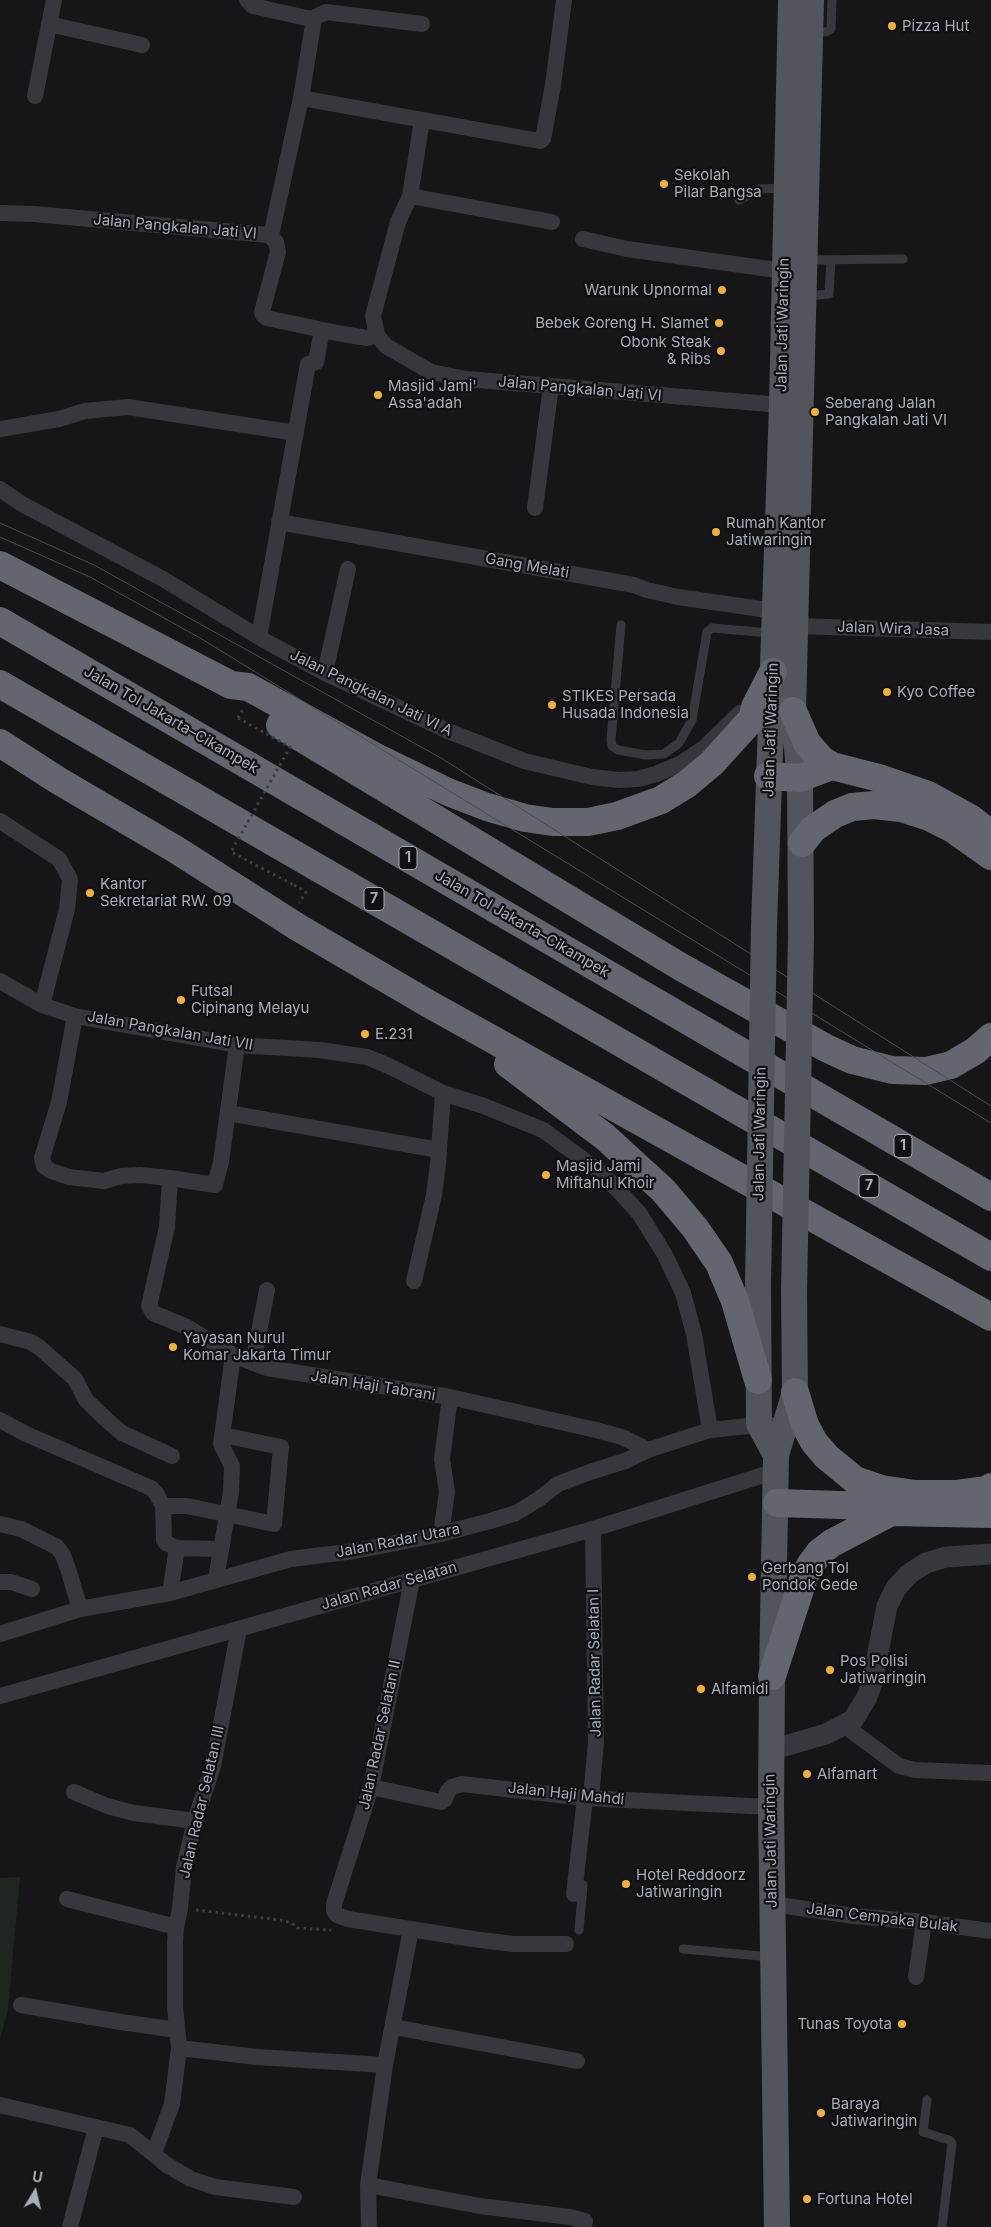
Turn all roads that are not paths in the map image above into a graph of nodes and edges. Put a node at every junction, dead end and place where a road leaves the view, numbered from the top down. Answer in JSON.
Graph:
{"nodes":[{"id":1,"x":54,"y":0,"type":"edge"},
{"id":2,"x":247,"y":0,"type":"edge"},
{"id":3,"x":564,"y":0,"type":"edge"},
{"id":4,"x":791,"y":0,"type":"edge"},
{"id":5,"x":811,"y":0,"type":"edge"},
{"id":6,"x":832,"y":0,"type":"edge"},
{"id":7,"x":311,"y":19,"type":"junction"},
{"id":8,"x":49,"y":24,"type":"junction"},
{"id":9,"x":422,"y":24,"type":"dead end"},
{"id":10,"x":810,"y":32,"type":"junction"},
{"id":11,"x":142,"y":45,"type":"dead end"},
{"id":12,"x":35,"y":96,"type":"dead end"},
{"id":13,"x":301,"y":98,"type":"junction"},
{"id":14,"x":422,"y":120,"type":"junction"},
{"id":15,"x":786,"y":188,"type":"junction"},
{"id":16,"x":410,"y":196,"type":"junction"},
{"id":17,"x":739,"y":200,"type":"dead end"},
{"id":18,"x":0,"y":213,"type":"edge"},
{"id":19,"x":552,"y":222,"type":"dead end"},
{"id":20,"x":269,"y":235,"type":"junction"},
{"id":21,"x":583,"y":239,"type":"dead end"},
{"id":22,"x":903,"y":259,"type":"dead end"},
{"id":23,"x":807,"y":264,"type":"junction"},
{"id":24,"x":322,"y":330,"type":"junction"},
{"id":25,"x":376,"y":335,"type":"junction"},
{"id":26,"x":551,"y":386,"type":"junction"},
{"id":27,"x":782,"y":405,"type":"junction"},
{"id":28,"x":0,"y":429,"type":"edge"},
{"id":29,"x":296,"y":433,"type":"junction"},
{"id":30,"x":0,"y":489,"type":"edge"},
{"id":31,"x":535,"y":508,"type":"dead end"},
{"id":32,"x":279,"y":522,"type":"junction"},
{"id":33,"x":0,"y":565,"type":"edge"},
{"id":34,"x":348,"y":569,"type":"dead end"},
{"id":35,"x":0,"y":621,"type":"edge"},
{"id":36,"x":781,"y":623,"type":"junction"},
{"id":37,"x":621,"y":625,"type":"dead end"},
{"id":38,"x":991,"y":632,"type":"edge"},
{"id":39,"x":259,"y":637,"type":"junction"},
{"id":40,"x":773,"y":672,"type":"junction"},
{"id":41,"x":325,"y":673,"type":"junction"},
{"id":42,"x":0,"y":684,"type":"edge"},
{"id":43,"x":231,"y":685,"type":"junction"},
{"id":44,"x":755,"y":707,"type":"junction"},
{"id":45,"x":793,"y":710,"type":"junction"},
{"id":46,"x":0,"y":743,"type":"edge"},
{"id":47,"x":832,"y":766,"type":"junction"},
{"id":48,"x":768,"y":776,"type":"junction"},
{"id":49,"x":800,"y":778,"type":"junction"},
{"id":50,"x":380,"y":786,"type":"junction"},
{"id":51,"x":448,"y":792,"type":"junction"},
{"id":52,"x":0,"y":821,"type":"edge"},
{"id":53,"x":991,"y":834,"type":"edge"},
{"id":54,"x":802,"y":843,"type":"junction"},
{"id":55,"x":991,"y":856,"type":"edge"},
{"id":56,"x":0,"y":982,"type":"edge"},
{"id":57,"x":429,"y":1004,"type":"junction"},
{"id":58,"x":42,"y":1005,"type":"junction"},
{"id":59,"x":74,"y":1016,"type":"junction"},
{"id":60,"x":991,"y":1037,"type":"edge"},
{"id":61,"x":237,"y":1045,"type":"junction"},
{"id":62,"x":443,"y":1093,"type":"junction"},
{"id":63,"x":228,"y":1113,"type":"junction"},
{"id":64,"x":439,"y":1150,"type":"junction"},
{"id":65,"x":170,"y":1178,"type":"junction"},
{"id":66,"x":991,"y":1197,"type":"edge"},
{"id":67,"x":991,"y":1257,"type":"edge"},
{"id":68,"x":414,"y":1281,"type":"dead end"},
{"id":69,"x":267,"y":1290,"type":"dead end"},
{"id":70,"x":991,"y":1317,"type":"edge"},
{"id":71,"x":0,"y":1334,"type":"edge"},
{"id":72,"x":233,"y":1355,"type":"junction"},
{"id":73,"x":253,"y":1363,"type":"junction"},
{"id":74,"x":758,"y":1380,"type":"junction"},
{"id":75,"x":795,"y":1392,"type":"junction"},
{"id":76,"x":450,"y":1397,"type":"junction"},
{"id":77,"x":0,"y":1420,"type":"edge"},
{"id":78,"x":759,"y":1424,"type":"junction"},
{"id":79,"x":786,"y":1424,"type":"junction"},
{"id":80,"x":710,"y":1430,"type":"junction"},
{"id":81,"x":221,"y":1444,"type":"junction"},
{"id":82,"x":648,"y":1450,"type":"junction"},
{"id":83,"x":172,"y":1456,"type":"dead end"},
{"id":84,"x":776,"y":1463,"type":"junction"},
{"id":85,"x":991,"y":1487,"type":"edge"},
{"id":86,"x":777,"y":1503,"type":"junction"},
{"id":87,"x":163,"y":1506,"type":"junction"},
{"id":88,"x":891,"y":1512,"type":"junction"},
{"id":89,"x":227,"y":1514,"type":"junction"},
{"id":90,"x":991,"y":1514,"type":"edge"},
{"id":91,"x":0,"y":1524,"type":"edge"},
{"id":92,"x":593,"y":1529,"type":"junction"},
{"id":93,"x":441,"y":1534,"type":"junction"},
{"id":94,"x":177,"y":1548,"type":"junction"},
{"id":95,"x":221,"y":1549,"type":"junction"},
{"id":96,"x":991,"y":1554,"type":"edge"},
{"id":97,"x":216,"y":1579,"type":"junction"},
{"id":98,"x":412,"y":1580,"type":"junction"},
{"id":99,"x":0,"y":1582,"type":"edge"},
{"id":100,"x":32,"y":1588,"type":"dead end"},
{"id":101,"x":170,"y":1593,"type":"junction"},
{"id":102,"x":80,"y":1609,"type":"junction"},
{"id":103,"x":240,"y":1629,"type":"junction"},
{"id":104,"x":0,"y":1634,"type":"edge"},
{"id":105,"x":772,"y":1676,"type":"junction"},
{"id":106,"x":0,"y":1696,"type":"edge"},
{"id":107,"x":845,"y":1726,"type":"junction"},
{"id":108,"x":771,"y":1750,"type":"junction"},
{"id":109,"x":991,"y":1774,"type":"edge"},
{"id":110,"x":371,"y":1788,"type":"junction"},
{"id":111,"x":74,"y":1792,"type":"dead end"},
{"id":112,"x":588,"y":1798,"type":"junction"},
{"id":113,"x":770,"y":1807,"type":"junction"},
{"id":114,"x":196,"y":1821,"type":"junction"},
{"id":115,"x":574,"y":1894,"type":"dead end"},
{"id":116,"x":67,"y":1899,"type":"dead end"},
{"id":117,"x":772,"y":1904,"type":"junction"},
{"id":118,"x":924,"y":1922,"type":"junction"},
{"id":119,"x":176,"y":1926,"type":"junction"},
{"id":120,"x":411,"y":1929,"type":"junction"},
{"id":121,"x":579,"y":1930,"type":"dead end"},
{"id":122,"x":991,"y":1931,"type":"edge"},
{"id":123,"x":566,"y":1944,"type":"dead end"},
{"id":124,"x":683,"y":1949,"type":"dead end"},
{"id":125,"x":774,"y":1958,"type":"junction"},
{"id":126,"x":916,"y":1977,"type":"dead end"},
{"id":127,"x":21,"y":2004,"type":"dead end"},
{"id":128,"x":394,"y":2027,"type":"junction"},
{"id":129,"x":177,"y":2030,"type":"junction"},
{"id":130,"x":179,"y":2048,"type":"junction"},
{"id":131,"x":578,"y":2061,"type":"dead end"},
{"id":132,"x":385,"y":2065,"type":"junction"},
{"id":133,"x":928,"y":2100,"type":"dead end"},
{"id":134,"x":0,"y":2105,"type":"edge"},
{"id":135,"x":96,"y":2127,"type":"junction"},
{"id":136,"x":154,"y":2153,"type":"junction"},
{"id":137,"x":368,"y":2185,"type":"junction"},
{"id":138,"x":294,"y":2197,"type":"dead end"},
{"id":139,"x":70,"y":2227,"type":"edge"},
{"id":140,"x":369,"y":2227,"type":"edge"},
{"id":141,"x":584,"y":2227,"type":"edge"},
{"id":142,"x":777,"y":2227,"type":"edge"},
{"id":143,"x":942,"y":2227,"type":"edge"}],
"edges":[{"from":1,"to":8,"type":"street"},
{"from":2,"to":7,"type":"street"},
{"from":3,"to":14,"type":"street"},
{"from":4,"to":15,"type":"main road","name":"Jalan Jati Waringin"},
{"from":5,"to":10,"type":"main road","name":"Jalan Jati Waringin"},
{"from":6,"to":10,"type":"lane"},
{"from":7,"to":9,"type":"street"},
{"from":7,"to":13,"type":"street","name":"Jalan Pangkalan Jati VI"},
{"from":8,"to":11,"type":"street"},
{"from":8,"to":12,"type":"street"},
{"from":10,"to":23,"type":"main road","name":"Jalan Jati Waringin"},
{"from":13,"to":14,"type":"street"},
{"from":13,"to":20,"type":"street","name":"Jalan Pangkalan Jati VI"},
{"from":14,"to":16,"type":"street"},
{"from":15,"to":17,"type":"lane"},
{"from":15,"to":23,"type":"main road","name":"Jalan Jati Waringin"},
{"from":16,"to":19,"type":"street"},
{"from":16,"to":25,"type":"street"},
{"from":18,"to":20,"type":"street","name":"Jalan Pangkalan Jati VI"},
{"from":20,"to":24,"type":"street"},
{"from":21,"to":23,"type":"street"},
{"from":22,"to":23,"type":"lane"},
{"from":23,"to":27,"type":"main road","name":"Jalan Jati Waringin"},
{"from":23,"to":36,"type":"main road","name":"Jalan Jati Waringin"},
{"from":24,"to":25,"type":"street"},
{"from":24,"to":29,"type":"street"},
{"from":25,"to":26,"type":"street","name":"Jalan Pangkalan Jati VI"},
{"from":26,"to":27,"type":"street","name":"Jalan Pangkalan Jati VI"},
{"from":26,"to":31,"type":"street"},
{"from":27,"to":36,"type":"main road","name":"Jalan Jati Waringin"},
{"from":28,"to":29,"type":"street"},
{"from":29,"to":32,"type":"street"},
{"from":30,"to":39,"type":"street","name":"Jalan Pangkalan Jati VI A"},
{"from":32,"to":36,"type":"street","name":"Gang Melati"},
{"from":32,"to":39,"type":"street"},
{"from":33,"to":43,"type":"highway"},
{"from":34,"to":41,"type":"street"},
{"from":35,"to":66,"type":"highway","name":"Jalan Tol Jakarta–Cikampek","number":"1"},
{"from":36,"to":37,"type":"lane"},
{"from":36,"to":38,"type":"street","name":"Jalan Wira Jasa"},
{"from":36,"to":40,"type":"main road","name":"Jalan Jati Waringin"},
{"from":36,"to":45,"type":"main road","name":"Jalan Jati Waringin"},
{"from":39,"to":41,"type":"street","name":"Jalan Pangkalan Jati VI A"},
{"from":40,"to":44,"type":"highway"},
{"from":40,"to":48,"type":"main road","name":"Jalan Jati Waringin"},
{"from":41,"to":44,"type":"street","name":"Jalan Pangkalan Jati VI A"},
{"from":42,"to":67,"type":"highway","number":"7"},
{"from":43,"to":50,"type":"highway"},
{"from":43,"to":51,"type":"highway"},
{"from":44,"to":51,"type":"highway"},
{"from":45,"to":47,"type":"highway"},
{"from":45,"to":49,"type":"main road","name":"Jalan Jati Waringin"},
{"from":46,"to":57,"type":"highway"},
{"from":47,"to":49,"type":"highway"},
{"from":47,"to":53,"type":"highway"},
{"from":48,"to":49,"type":"highway"},
{"from":48,"to":74,"type":"main road","name":"Jalan Jati Waringin","bridge":true},
{"from":49,"to":54,"type":"main road","name":"Jalan Jati Waringin"},
{"from":50,"to":51,"type":"highway"},
{"from":50,"to":60,"type":"highway"},
{"from":52,"to":58,"type":"street"},
{"from":54,"to":55,"type":"highway"},
{"from":54,"to":75,"type":"main road","name":"Jalan Jati Waringin","bridge":true},
{"from":56,"to":58,"type":"street","name":"Jalan Pangkalan Jati VII"},
{"from":57,"to":70,"type":"highway"},
{"from":57,"to":74,"type":"highway"},
{"from":58,"to":59,"type":"street","name":"Jalan Pangkalan Jati VII"},
{"from":59,"to":61,"type":"street","name":"Jalan Pangkalan Jati VII"},
{"from":59,"to":65,"type":"street"},
{"from":61,"to":62,"type":"street","name":"Jalan Pangkalan Jati VII"},
{"from":61,"to":63,"type":"street"},
{"from":62,"to":64,"type":"street"},
{"from":62,"to":80,"type":"street","name":"Jalan Pangkalan Jati VII"},
{"from":63,"to":64,"type":"street"},
{"from":63,"to":65,"type":"street"},
{"from":64,"to":68,"type":"street"},
{"from":65,"to":72,"type":"street","name":"Jalan Haji Tabrani"},
{"from":69,"to":73,"type":"street"},
{"from":71,"to":83,"type":"street"},
{"from":72,"to":73,"type":"street","name":"Jalan Haji Tabrani"},
{"from":72,"to":81,"type":"street"},
{"from":73,"to":76,"type":"street","name":"Jalan Haji Tabrani"},
{"from":74,"to":78,"type":"main road","name":"Jalan Jati Waringin"},
{"from":75,"to":79,"type":"main road","name":"Jalan Jati Waringin"},
{"from":75,"to":85,"type":"highway"},
{"from":76,"to":82,"type":"street","name":"Jalan Haji Tabrani"},
{"from":76,"to":93,"type":"street"},
{"from":77,"to":87,"type":"street"},
{"from":78,"to":79,"type":"street","name":"Jalan Radar Utara"},
{"from":78,"to":80,"type":"street","name":"Jalan Radar Utara"},
{"from":78,"to":84,"type":"main road","name":"Jalan Jati Waringin"},
{"from":79,"to":84,"type":"main road","name":"Jalan Jati Waringin"},
{"from":80,"to":82,"type":"street","name":"Jalan Radar Utara"},
{"from":81,"to":89,"type":"street"},
{"from":81,"to":89,"type":"street"},
{"from":82,"to":93,"type":"street","name":"Jalan Radar Utara"},
{"from":84,"to":86,"type":"main road","name":"Jalan Jati Waringin"},
{"from":84,"to":92,"type":"street","name":"Jalan Radar Selatan"},
{"from":86,"to":88,"type":"highway"},
{"from":86,"to":105,"type":"main road","name":"Jalan Jati Waringin"},
{"from":87,"to":89,"type":"street"},
{"from":87,"to":94,"type":"street"},
{"from":88,"to":90,"type":"highway"},
{"from":88,"to":105,"type":"highway"},
{"from":89,"to":95,"type":"street"},
{"from":91,"to":102,"type":"street"},
{"from":92,"to":98,"type":"street","name":"Jalan Radar Selatan"},
{"from":92,"to":112,"type":"street","name":"Jalan Radar Selatan I"},
{"from":93,"to":97,"type":"street","name":"Jalan Radar Utara"},
{"from":94,"to":95,"type":"street"},
{"from":94,"to":101,"type":"street"},
{"from":95,"to":97,"type":"street"},
{"from":96,"to":107,"type":"street"},
{"from":97,"to":101,"type":"street","name":"Jalan Radar Utara"},
{"from":98,"to":103,"type":"street","name":"Jalan Radar Selatan"},
{"from":98,"to":110,"type":"street","name":"Jalan Radar Selatan II"},
{"from":99,"to":100,"type":"street"},
{"from":101,"to":102,"type":"street","name":"Jalan Radar Utara"},
{"from":102,"to":104,"type":"street","name":"Jalan Radar Utara"},
{"from":103,"to":106,"type":"street","name":"Jalan Radar Selatan"},
{"from":103,"to":114,"type":"street","name":"Jalan Radar Selatan III"},
{"from":105,"to":108,"type":"main road","name":"Jalan Jati Waringin"},
{"from":107,"to":108,"type":"street"},
{"from":107,"to":109,"type":"street"},
{"from":108,"to":113,"type":"main road","name":"Jalan Jati Waringin"},
{"from":110,"to":112,"type":"street","name":"Jalan Haji Mahdi"},
{"from":110,"to":120,"type":"street","name":"Jalan Radar Selatan II"},
{"from":111,"to":114,"type":"street"},
{"from":112,"to":113,"type":"street","name":"Jalan Haji Mahdi"},
{"from":112,"to":115,"type":"street","name":"Jalan Radar Selatan I"},
{"from":112,"to":121,"type":"lane"},
{"from":113,"to":117,"type":"main road","name":"Jalan Jati Waringin"},
{"from":114,"to":119,"type":"street","name":"Jalan Radar Selatan III"},
{"from":116,"to":119,"type":"street"},
{"from":117,"to":118,"type":"street","name":"Jalan Cempaka Bulak"},
{"from":117,"to":125,"type":"main road","name":"Jalan Jati Waringin"},
{"from":118,"to":122,"type":"street","name":"Jalan Cempaka Bulak"},
{"from":118,"to":126,"type":"street"},
{"from":119,"to":129,"type":"street","name":"Jalan Radar Selatan III"},
{"from":120,"to":123,"type":"street"},
{"from":120,"to":128,"type":"street"},
{"from":124,"to":125,"type":"lane"},
{"from":125,"to":142,"type":"main road","name":"Jalan Jati Waringin"},
{"from":127,"to":129,"type":"street"},
{"from":128,"to":131,"type":"street"},
{"from":128,"to":132,"type":"street"},
{"from":129,"to":130,"type":"street","name":"Jalan Radar Selatan III"},
{"from":130,"to":132,"type":"street"},
{"from":130,"to":136,"type":"street","name":"Jalan Radar Selatan III"},
{"from":132,"to":137,"type":"street"},
{"from":133,"to":143,"type":"lane"},
{"from":134,"to":135,"type":"street"},
{"from":135,"to":136,"type":"street"},
{"from":135,"to":139,"type":"street"},
{"from":136,"to":138,"type":"street"},
{"from":137,"to":140,"type":"street"},
{"from":137,"to":141,"type":"street"}]}
